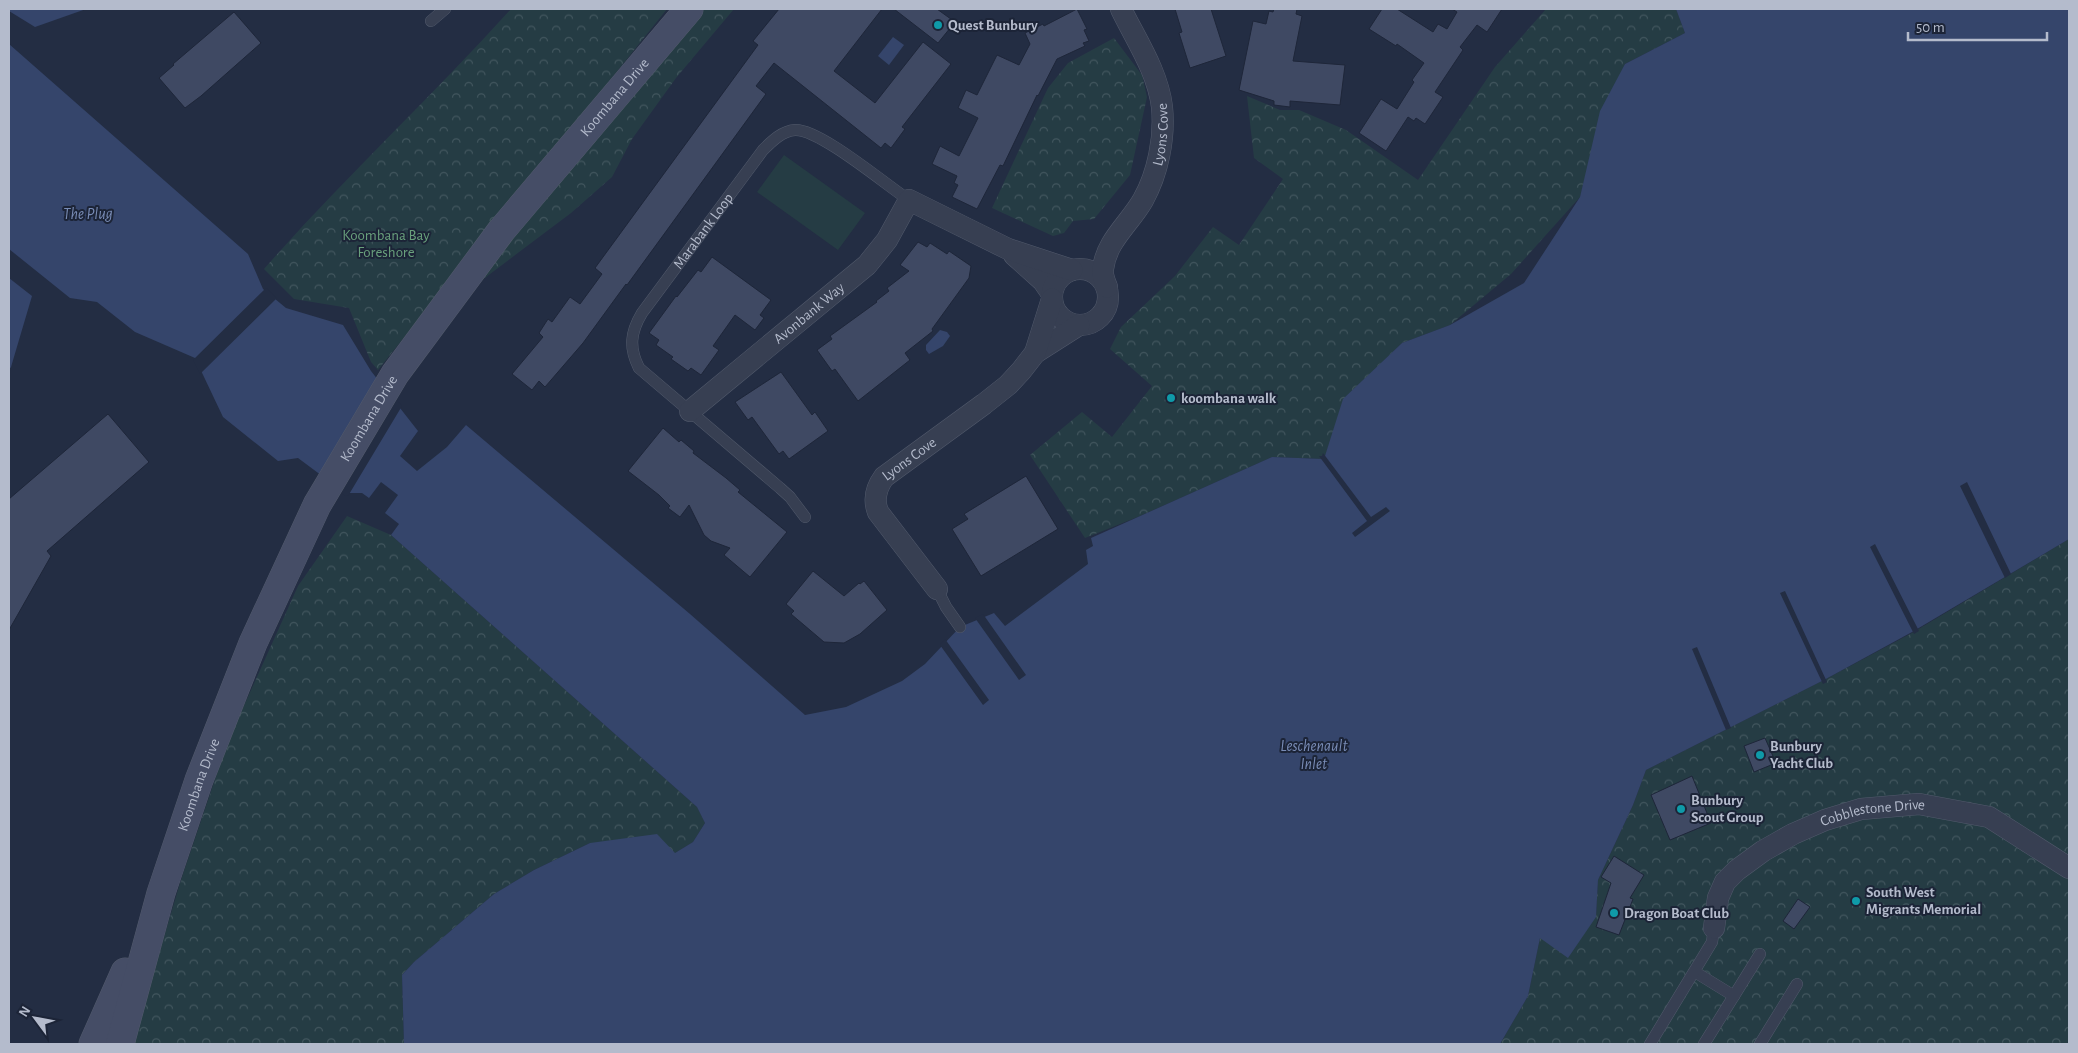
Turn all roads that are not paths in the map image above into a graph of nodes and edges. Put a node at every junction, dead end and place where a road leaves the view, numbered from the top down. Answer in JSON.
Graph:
{"nodes":[{"id":1,"x":445,"y":9,"type":"edge"},
{"id":2,"x":688,"y":9,"type":"edge"},
{"id":3,"x":1121,"y":9,"type":"edge"},
{"id":4,"x":431,"y":21,"type":"dead end"},
{"id":5,"x":909,"y":200,"type":"junction"},
{"id":6,"x":1121,"y":229,"type":"junction"},
{"id":7,"x":1008,"y":249,"type":"junction"},
{"id":8,"x":1073,"y":270,"type":"junction"},
{"id":9,"x":1107,"y":287,"type":"junction"},
{"id":10,"x":1052,"y":296,"type":"junction"},
{"id":11,"x":1079,"y":325,"type":"junction"},
{"id":12,"x":1035,"y":353,"type":"junction"},
{"id":13,"x":690,"y":411,"type":"junction"},
{"id":14,"x":805,"y":516,"type":"dead end"},
{"id":15,"x":937,"y":589,"type":"joint"},
{"id":16,"x":960,"y":627,"type":"dead end"},
{"id":17,"x":2069,"y":868,"type":"edge"},
{"id":18,"x":160,"y":893,"type":"junction"},
{"id":19,"x":1714,"y":928,"type":"joint"},
{"id":20,"x":1760,"y":954,"type":"dead end"},
{"id":21,"x":1695,"y":972,"type":"junction"},
{"id":22,"x":1797,"y":984,"type":"dead end"},
{"id":23,"x":1734,"y":996,"type":"junction"},
{"id":24,"x":93,"y":1044,"type":"edge"},
{"id":25,"x":120,"y":1044,"type":"edge"},
{"id":26,"x":1650,"y":1044,"type":"edge"},
{"id":27,"x":1704,"y":1044,"type":"edge"},
{"id":28,"x":1760,"y":1044,"type":"edge"}],
"edges":[{"from":1,"to":4,"type":"lane"},
{"from":2,"to":18,"type":"main road","name":"Koombana Drive"},
{"from":3,"to":6,"type":"street","name":"Lyons Cove"},
{"from":5,"to":7,"type":"street","name":"Marabank Loop"},
{"from":5,"to":13,"type":"street","name":"Avonbank Way"},
{"from":5,"to":13,"type":"lane","name":"Marabank Loop"},
{"from":6,"to":8,"type":"street","name":"Lyons Cove"},
{"from":6,"to":9,"type":"street","name":"Lyons Cove"},
{"from":7,"to":8,"type":"street","name":"Marabank Loop"},
{"from":7,"to":10,"type":"street","name":"Marabank Loop"},
{"from":8,"to":9,"type":"street"},
{"from":8,"to":10,"type":"street"},
{"from":9,"to":11,"type":"street"},
{"from":10,"to":11,"type":"street"},
{"from":10,"to":12,"type":"street","name":"Lyons Cove"},
{"from":11,"to":12,"type":"street","name":"Lyons Cove"},
{"from":12,"to":15,"type":"street","name":"Lyons Cove"},
{"from":13,"to":14,"type":"lane","name":"Marabank Loop"},
{"from":15,"to":16,"type":"lane"},
{"from":17,"to":19,"type":"street","name":"Cobblestone Drive"},
{"from":18,"to":24,"type":"main road","name":"Koombana Drive"},
{"from":18,"to":25,"type":"main road","name":"Koombana Drive"},
{"from":19,"to":21,"type":"lane"},
{"from":20,"to":23,"type":"lane"},
{"from":21,"to":23,"type":"lane"},
{"from":21,"to":26,"type":"lane"},
{"from":22,"to":28,"type":"lane"},
{"from":23,"to":27,"type":"lane"}]}
